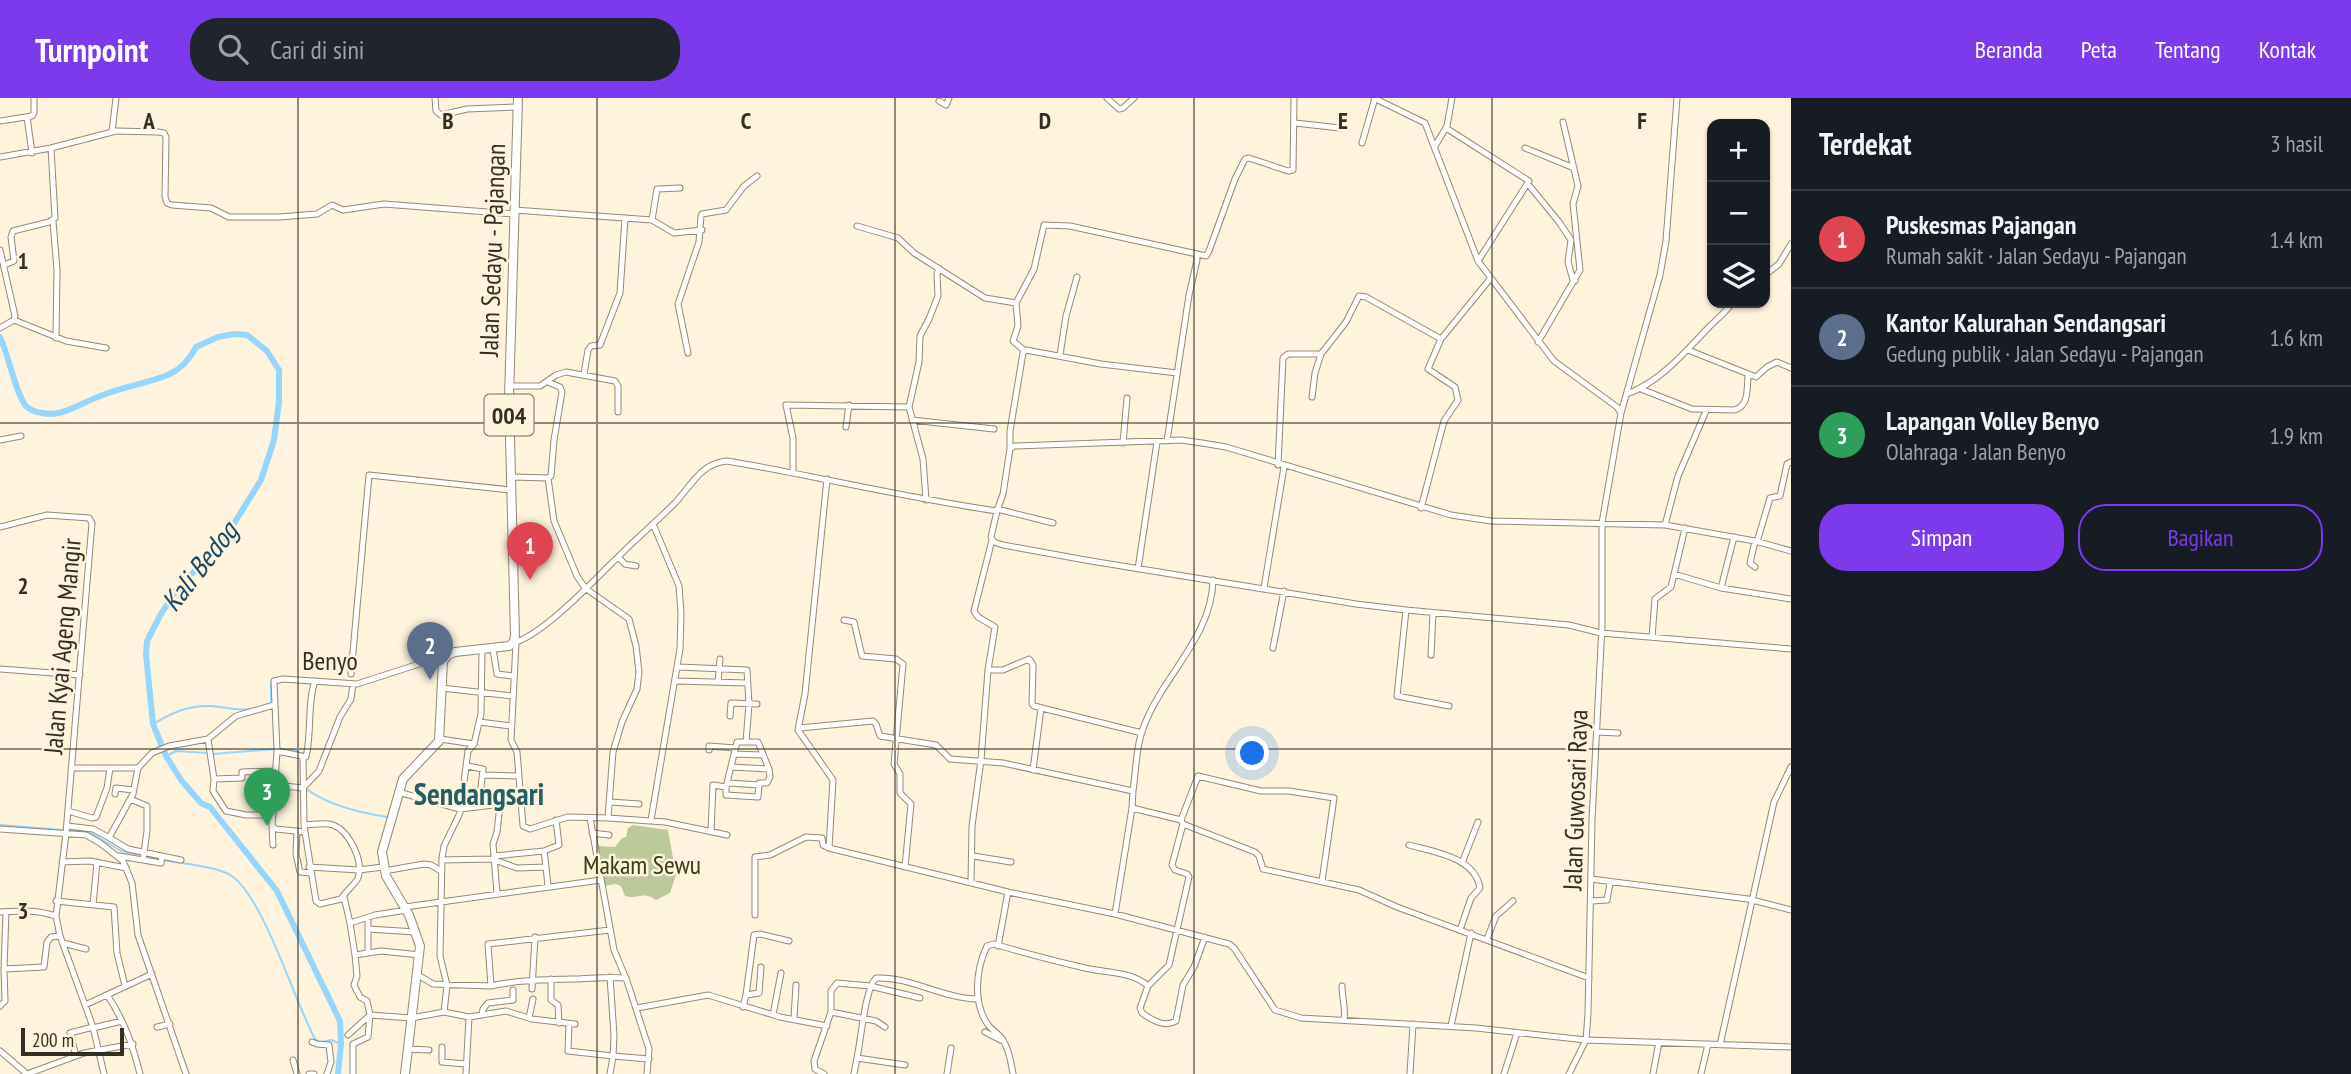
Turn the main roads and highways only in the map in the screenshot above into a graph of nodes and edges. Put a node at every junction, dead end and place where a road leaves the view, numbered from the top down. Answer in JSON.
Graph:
{"nodes":[{"id":1,"x":518,"y":102,"type":"edge"},
{"id":2,"x":405,"y":1074,"type":"edge"}],
"edges":[{"from":1,"to":2,"type":"main road","name":"Jalan Sedayu - Pajangan","number":"004"}]}
